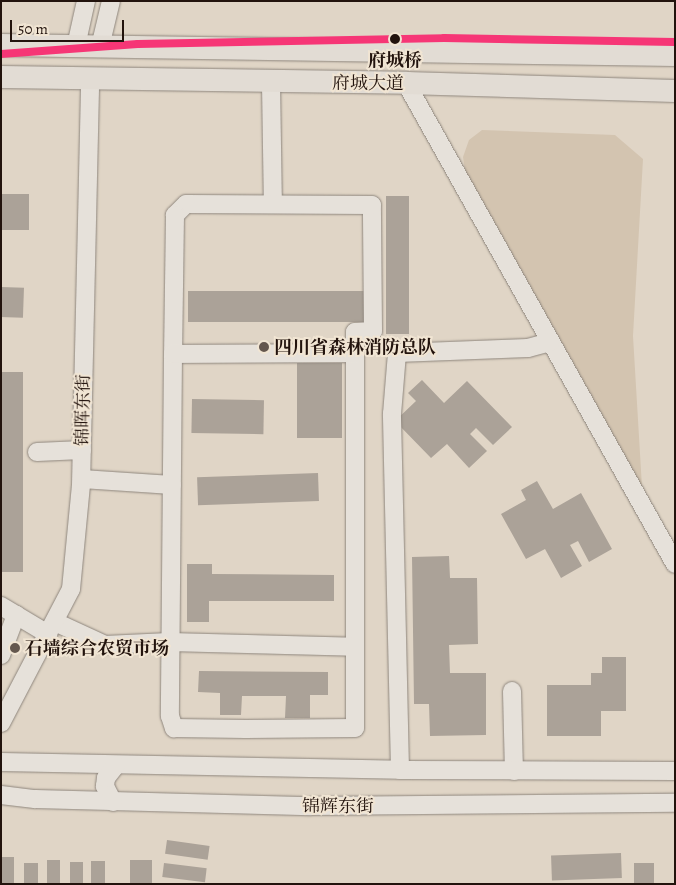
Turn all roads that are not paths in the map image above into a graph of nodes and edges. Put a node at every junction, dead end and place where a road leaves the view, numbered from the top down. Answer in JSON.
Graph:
{"nodes":[{"id":1,"x":86,"y":1,"type":"edge"},
{"id":2,"x":111,"y":1,"type":"edge"},
{"id":3,"x":1,"y":45,"type":"edge"},
{"id":4,"x":76,"y":46,"type":"junction"},
{"id":5,"x":100,"y":47,"type":"junction"},
{"id":6,"x":675,"y":55,"type":"edge"},
{"id":7,"x":1,"y":78,"type":"edge"},
{"id":8,"x":90,"y":80,"type":"junction"},
{"id":9,"x":406,"y":82,"type":"junction"},
{"id":10,"x":271,"y":83,"type":"junction"},
{"id":11,"x":675,"y":91,"type":"edge"},
{"id":12,"x":273,"y":204,"type":"junction"},
{"id":13,"x":550,"y":342,"type":"junction"},
{"id":14,"x":355,"y":353,"type":"junction"},
{"id":15,"x":173,"y":354,"type":"junction"},
{"id":16,"x":82,"y":450,"type":"junction"},
{"id":17,"x":37,"y":452,"type":"dead end"},
{"id":18,"x":82,"y":479,"type":"junction"},
{"id":19,"x":172,"y":485,"type":"junction"},
{"id":20,"x":675,"y":564,"type":"edge"},
{"id":21,"x":9,"y":611,"type":"edge"},
{"id":22,"x":51,"y":628,"type":"junction"},
{"id":23,"x":170,"y":642,"type":"junction"},
{"id":24,"x":354,"y":647,"type":"junction"},
{"id":25,"x":1,"y":655,"type":"edge"},
{"id":26,"x":512,"y":691,"type":"dead end"},
{"id":27,"x":1,"y":723,"type":"edge"},
{"id":28,"x":1,"y":762,"type":"edge"},
{"id":29,"x":116,"y":765,"type":"junction"},
{"id":30,"x":400,"y":770,"type":"junction"},
{"id":31,"x":514,"y":771,"type":"junction"},
{"id":32,"x":675,"y":771,"type":"edge"},
{"id":33,"x":1,"y":795,"type":"edge"},
{"id":34,"x":113,"y":802,"type":"junction"},
{"id":35,"x":675,"y":803,"type":"edge"}],
"edges":[{"from":1,"to":4,"type":"street"},
{"from":2,"to":5,"type":"street"},
{"from":3,"to":4,"type":"main road","name":"府城大道"},
{"from":4,"to":5,"type":"main road","name":"府城大道"},
{"from":5,"to":6,"type":"main road","name":"府城大道"},
{"from":7,"to":8,"type":"main road","name":"府城大道"},
{"from":8,"to":10,"type":"main road","name":"府城大道"},
{"from":8,"to":16,"type":"street","name":"锦晖东街"},
{"from":9,"to":10,"type":"main road","name":"府城大道"},
{"from":9,"to":11,"type":"main road","name":"府城大道"},
{"from":9,"to":13,"type":"street"},
{"from":10,"to":12,"type":"street"},
{"from":12,"to":14,"type":"street"},
{"from":12,"to":15,"type":"street"},
{"from":13,"to":20,"type":"street"},
{"from":13,"to":30,"type":"street"},
{"from":14,"to":15,"type":"street"},
{"from":14,"to":24,"type":"street"},
{"from":15,"to":19,"type":"street"},
{"from":16,"to":17,"type":"street"},
{"from":16,"to":18,"type":"street","name":"锦晖东街"},
{"from":18,"to":19,"type":"street"},
{"from":18,"to":22,"type":"street","name":"锦晖东街"},
{"from":19,"to":23,"type":"street"},
{"from":21,"to":22,"type":"street"},
{"from":21,"to":25,"type":"street"},
{"from":22,"to":23,"type":"street"},
{"from":22,"to":27,"type":"street","name":"锦晖东街"},
{"from":23,"to":24,"type":"street"},
{"from":23,"to":24,"type":"street"},
{"from":26,"to":31,"type":"street"},
{"from":28,"to":29,"type":"street","name":"锦辉东街"},
{"from":29,"to":30,"type":"street","name":"锦辉东街"},
{"from":29,"to":34,"type":"street"},
{"from":30,"to":31,"type":"street","name":"锦辉东街"},
{"from":31,"to":32,"type":"street","name":"锦辉东街"},
{"from":33,"to":34,"type":"street","name":"锦辉东街"},
{"from":34,"to":35,"type":"street","name":"锦辉东街"}]}
